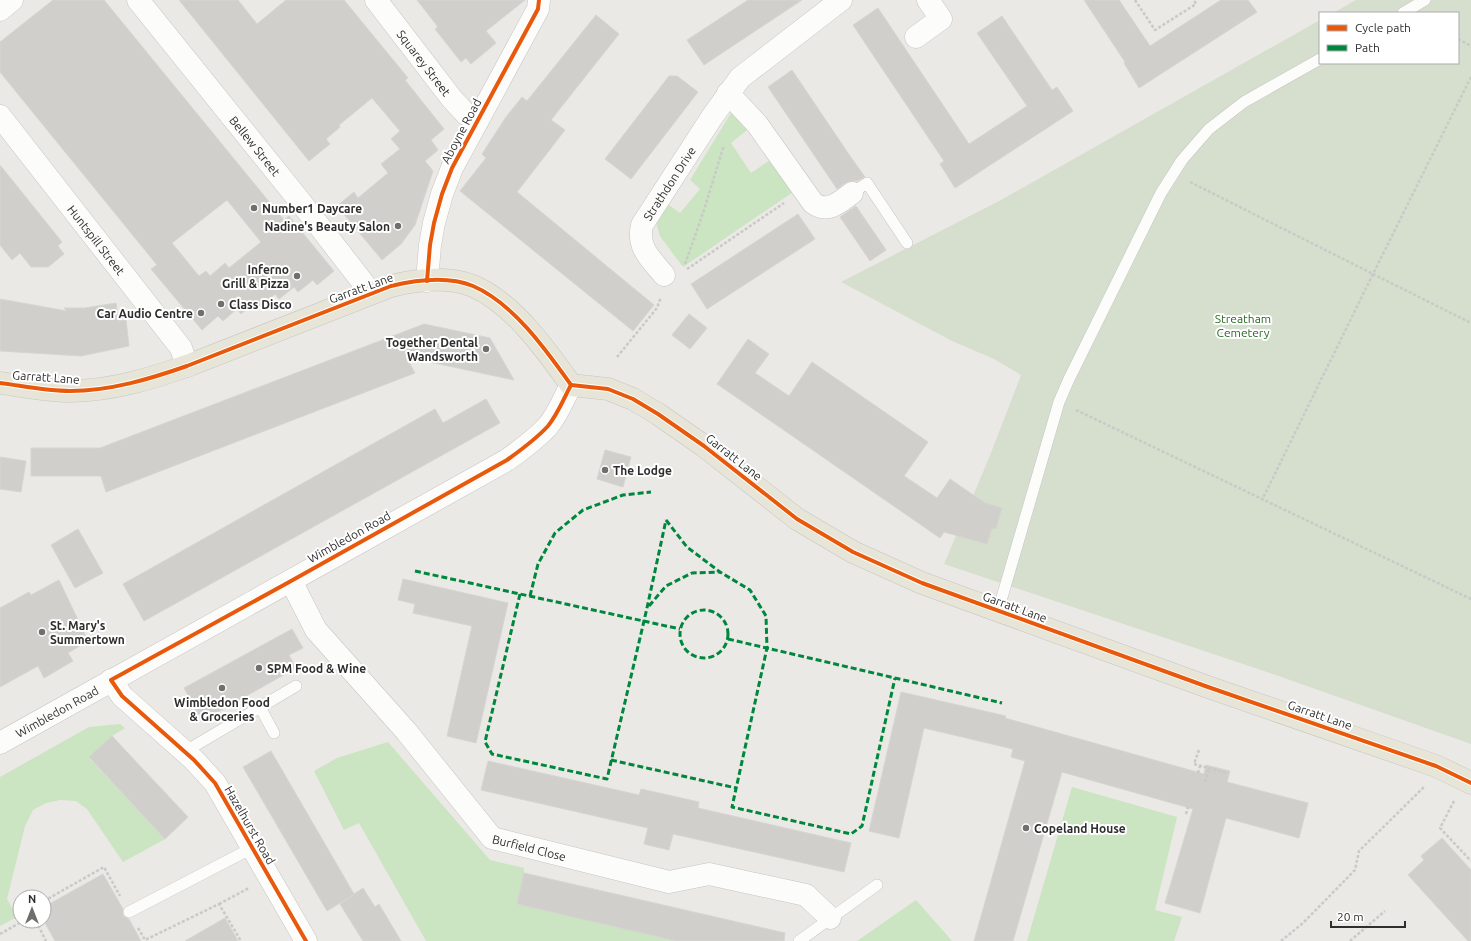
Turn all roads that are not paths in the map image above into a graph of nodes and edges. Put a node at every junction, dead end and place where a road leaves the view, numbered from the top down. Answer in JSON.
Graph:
{"nodes":[{"id":1,"x":12,"y":0,"type":"edge"},
{"id":2,"x":138,"y":0,"type":"edge"},
{"id":3,"x":376,"y":0,"type":"edge"},
{"id":4,"x":539,"y":0,"type":"edge"},
{"id":5,"x":840,"y":0,"type":"edge"},
{"id":6,"x":928,"y":0,"type":"edge"},
{"id":7,"x":1425,"y":0,"type":"edge"},
{"id":8,"x":0,"y":10,"type":"edge"},
{"id":9,"x":1404,"y":12,"type":"edge"},
{"id":10,"x":916,"y":37,"type":"dead end"},
{"id":11,"x":1319,"y":60,"type":"edge"},
{"id":12,"x":728,"y":93,"type":"junction"},
{"id":13,"x":0,"y":116,"type":"edge"},
{"id":14,"x":478,"y":120,"type":"junction"},
{"id":15,"x":852,"y":193,"type":"joint"},
{"id":16,"x":907,"y":243,"type":"dead end"},
{"id":17,"x":673,"y":273,"type":"road end"},
{"id":18,"x":427,"y":281,"type":"junction"},
{"id":19,"x":371,"y":294,"type":"junction"},
{"id":20,"x":187,"y":366,"type":"junction"},
{"id":21,"x":0,"y":383,"type":"edge"},
{"id":22,"x":571,"y":384,"type":"junction"},
{"id":23,"x":291,"y":581,"type":"junction"},
{"id":24,"x":998,"y":611,"type":"junction"},
{"id":25,"x":111,"y":680,"type":"junction"},
{"id":26,"x":296,"y":686,"type":"dead end"},
{"id":27,"x":260,"y":707,"type":"junction"},
{"id":28,"x":274,"y":733,"type":"dead end"},
{"id":29,"x":0,"y":743,"type":"edge"},
{"id":30,"x":184,"y":752,"type":"junction"},
{"id":31,"x":1468,"y":782,"type":"edge"},
{"id":32,"x":252,"y":848,"type":"junction"},
{"id":33,"x":877,"y":885,"type":"dead end"},
{"id":34,"x":130,"y":912,"type":"dead end"},
{"id":35,"x":830,"y":918,"type":"junction"},
{"id":36,"x":306,"y":941,"type":"edge"},
{"id":37,"x":798,"y":941,"type":"edge"}],
"edges":[{"from":1,"to":8,"type":"street"},
{"from":2,"to":19,"type":"street","name":"Bellew Street"},
{"from":3,"to":14,"type":"street","name":"Squarey Street"},
{"from":4,"to":14,"type":"street","name":"Aboyne Road"},
{"from":5,"to":12,"type":"street","name":"Strathdon Drive"},
{"from":6,"to":10,"type":"street"},
{"from":7,"to":9,"type":"lane"},
{"from":11,"to":24,"type":"lane"},
{"from":12,"to":15,"type":"street"},
{"from":12,"to":17,"type":"street","name":"Strathdon Drive"},
{"from":13,"to":20,"type":"street","name":"Huntspill Street"},
{"from":14,"to":18,"type":"street","name":"Aboyne Road"},
{"from":15,"to":16,"type":"lane"},
{"from":18,"to":19,"type":"main road","name":"Garratt Lane"},
{"from":18,"to":22,"type":"main road","name":"Garratt Lane"},
{"from":19,"to":20,"type":"main road","name":"Garratt Lane"},
{"from":20,"to":21,"type":"main road","name":"Garratt Lane"},
{"from":22,"to":23,"type":"street","name":"Wimbledon Road"},
{"from":22,"to":24,"type":"main road","name":"Garratt Lane"},
{"from":23,"to":25,"type":"street","name":"Wimbledon Road"},
{"from":23,"to":35,"type":"street","name":"Burfield Close"},
{"from":24,"to":31,"type":"main road","name":"Garratt Lane"},
{"from":25,"to":29,"type":"street","name":"Wimbledon Road"},
{"from":25,"to":30,"type":"street","name":"Hazelhurst Road"},
{"from":26,"to":27,"type":"lane"},
{"from":27,"to":28,"type":"lane"},
{"from":27,"to":30,"type":"lane"},
{"from":30,"to":32,"type":"street","name":"Hazelhurst Road"},
{"from":32,"to":34,"type":"lane"},
{"from":32,"to":36,"type":"street","name":"Hazelhurst Road"},
{"from":33,"to":35,"type":"lane"},
{"from":35,"to":37,"type":"lane"}]}
